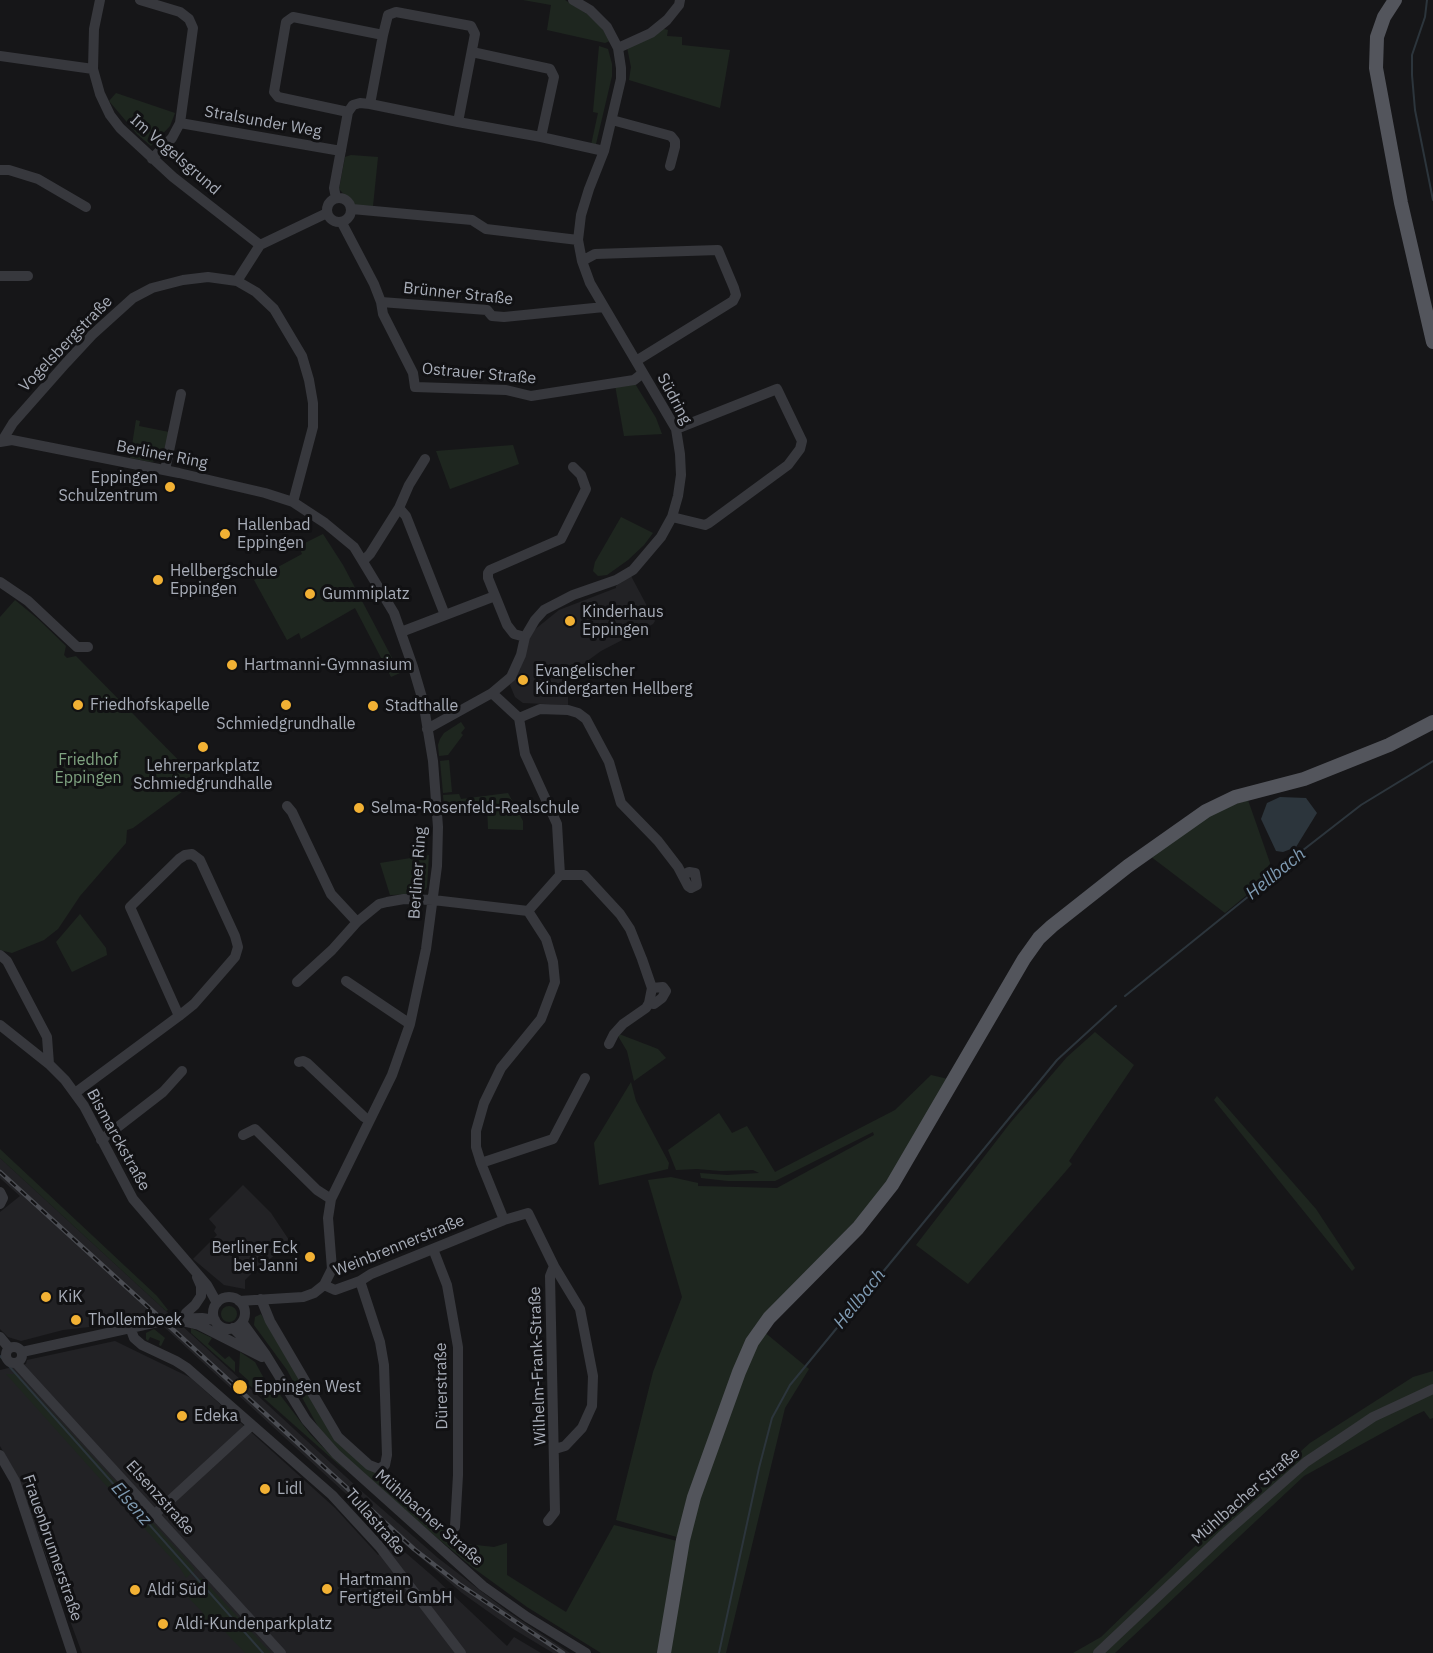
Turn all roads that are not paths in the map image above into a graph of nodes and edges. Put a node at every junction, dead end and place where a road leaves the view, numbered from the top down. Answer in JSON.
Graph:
{"nodes":[{"id":1,"x":100,"y":0,"type":"edge"},
{"id":2,"x":140,"y":0,"type":"edge"},
{"id":3,"x":573,"y":0,"type":"edge"},
{"id":4,"x":680,"y":0,"type":"edge"},
{"id":5,"x":1395,"y":0,"type":"edge"},
{"id":6,"x":383,"y":35,"type":"junction"},
{"id":7,"x":618,"y":48,"type":"junction"},
{"id":8,"x":472,"y":52,"type":"junction"},
{"id":9,"x":0,"y":56,"type":"edge"},
{"id":10,"x":93,"y":69,"type":"junction"},
{"id":11,"x":370,"y":104,"type":"junction"},
{"id":12,"x":348,"y":112,"type":"junction"},
{"id":13,"x":612,"y":120,"type":"junction"},
{"id":14,"x":458,"y":122,"type":"junction"},
{"id":15,"x":180,"y":123,"type":"junction"},
{"id":16,"x":541,"y":137,"type":"junction"},
{"id":17,"x":604,"y":151,"type":"junction"},
{"id":18,"x":341,"y":152,"type":"junction"},
{"id":19,"x":152,"y":159,"type":"junction"},
{"id":20,"x":670,"y":166,"type":"dead end"},
{"id":21,"x":0,"y":170,"type":"edge"},
{"id":22,"x":336,"y":198,"type":"junction"},
{"id":23,"x":86,"y":207,"type":"dead end"},
{"id":24,"x":352,"y":209,"type":"junction"},
{"id":25,"x":327,"y":213,"type":"junction"},
{"id":26,"x":342,"y":223,"type":"junction"},
{"id":27,"x":578,"y":240,"type":"junction"},
{"id":28,"x":260,"y":244,"type":"junction"},
{"id":29,"x":582,"y":261,"type":"junction"},
{"id":30,"x":0,"y":276,"type":"edge"},
{"id":31,"x":28,"y":276,"type":"dead end"},
{"id":32,"x":237,"y":281,"type":"junction"},
{"id":33,"x":381,"y":303,"type":"junction"},
{"id":34,"x":604,"y":307,"type":"junction"},
{"id":35,"x":1433,"y":342,"type":"edge"},
{"id":36,"x":636,"y":361,"type":"junction"},
{"id":37,"x":643,"y":373,"type":"junction"},
{"id":38,"x":182,"y":394,"type":"dead end"},
{"id":39,"x":675,"y":429,"type":"junction"},
{"id":40,"x":1,"y":440,"type":"edge"},
{"id":41,"x":425,"y":459,"type":"dead end"},
{"id":42,"x":573,"y":467,"type":"dead end"},
{"id":43,"x":165,"y":470,"type":"junction"},
{"id":44,"x":293,"y":502,"type":"junction"},
{"id":45,"x":399,"y":508,"type":"junction"},
{"id":46,"x":672,"y":517,"type":"junction"},
{"id":47,"x":364,"y":560,"type":"junction"},
{"id":48,"x":0,"y":582,"type":"edge"},
{"id":49,"x":495,"y":596,"type":"junction"},
{"id":50,"x":445,"y":615,"type":"junction"},
{"id":51,"x":401,"y":632,"type":"junction"},
{"id":52,"x":525,"y":637,"type":"junction"},
{"id":53,"x":88,"y":646,"type":"dead end"},
{"id":54,"x":492,"y":693,"type":"junction"},
{"id":55,"x":519,"y":718,"type":"junction"},
{"id":56,"x":1433,"y":722,"type":"edge"},
{"id":57,"x":427,"y":729,"type":"junction"},
{"id":58,"x":287,"y":807,"type":"dead end"},
{"id":59,"x":560,"y":875,"type":"junction"},
{"id":60,"x":683,"y":876,"type":"dead end"},
{"id":61,"x":433,"y":900,"type":"junction"},
{"id":62,"x":528,"y":911,"type":"junction"},
{"id":63,"x":357,"y":922,"type":"junction"},
{"id":64,"x":0,"y":955,"type":"edge"},
{"id":65,"x":346,"y":981,"type":"dead end"},
{"id":66,"x":297,"y":982,"type":"dead end"},
{"id":67,"x":179,"y":1016,"type":"junction"},
{"id":68,"x":410,"y":1024,"type":"junction"},
{"id":69,"x":0,"y":1025,"type":"edge"},
{"id":70,"x":609,"y":1044,"type":"dead end"},
{"id":71,"x":299,"y":1062,"type":"dead end"},
{"id":72,"x":49,"y":1064,"type":"junction"},
{"id":73,"x":182,"y":1071,"type":"dead end"},
{"id":74,"x":585,"y":1078,"type":"dead end"},
{"id":75,"x":75,"y":1093,"type":"junction"},
{"id":76,"x":369,"y":1120,"type":"junction"},
{"id":77,"x":243,"y":1135,"type":"dead end"},
{"id":78,"x":101,"y":1140,"type":"junction"},
{"id":79,"x":480,"y":1163,"type":"junction"},
{"id":80,"x":0,"y":1192,"type":"edge"},
{"id":81,"x":332,"y":1199,"type":"junction"},
{"id":82,"x":0,"y":1204,"type":"edge"},
{"id":83,"x":528,"y":1213,"type":"joint"},
{"id":84,"x":504,"y":1221,"type":"junction"},
{"id":85,"x":433,"y":1249,"type":"junction"},
{"id":86,"x":178,"y":1251,"type":"junction"},
{"id":87,"x":554,"y":1266,"type":"junction"},
{"id":88,"x":195,"y":1271,"type":"junction"},
{"id":89,"x":360,"y":1281,"type":"junction"},
{"id":90,"x":324,"y":1285,"type":"junction"},
{"id":91,"x":235,"y":1299,"type":"junction"},
{"id":92,"x":263,"y":1302,"type":"junction"},
{"id":93,"x":216,"y":1304,"type":"junction"},
{"id":94,"x":186,"y":1313,"type":"junction"},
{"id":95,"x":171,"y":1318,"type":"junction"},
{"id":96,"x":215,"y":1320,"type":"junction"},
{"id":97,"x":240,"y":1321,"type":"junction"},
{"id":98,"x":130,"y":1327,"type":"junction"},
{"id":99,"x":0,"y":1337,"type":"edge"},
{"id":100,"x":262,"y":1357,"type":"junction"},
{"id":101,"x":8,"y":1358,"type":"edge"},
{"id":102,"x":279,"y":1378,"type":"junction"},
{"id":103,"x":1433,"y":1389,"type":"edge"},
{"id":104,"x":252,"y":1425,"type":"junction"},
{"id":105,"x":555,"y":1449,"type":"junction"},
{"id":106,"x":0,"y":1455,"type":"edge"},
{"id":107,"x":154,"y":1515,"type":"junction"},
{"id":108,"x":548,"y":1521,"type":"dead end"},
{"id":109,"x":455,"y":1527,"type":"dead end"},
{"id":110,"x":72,"y":1653,"type":"edge"},
{"id":111,"x":281,"y":1653,"type":"edge"},
{"id":112,"x":461,"y":1653,"type":"edge"},
{"id":113,"x":586,"y":1653,"type":"edge"},
{"id":114,"x":664,"y":1653,"type":"edge"},
{"id":115,"x":1098,"y":1653,"type":"edge"}],
"edges":[{"from":1,"to":10,"type":"street","name":"Im Vogelsgrund"},
{"from":2,"to":15,"type":"street"},
{"from":3,"to":7,"type":"street","name":"Südring"},
{"from":4,"to":7,"type":"street"},
{"from":5,"to":35,"type":"main road"},
{"from":6,"to":8,"type":"street"},
{"from":6,"to":11,"type":"street"},
{"from":6,"to":12,"type":"street"},
{"from":7,"to":13,"type":"street","name":"Südring"},
{"from":8,"to":14,"type":"street"},
{"from":8,"to":16,"type":"street"},
{"from":9,"to":10,"type":"street"},
{"from":10,"to":19,"type":"street","name":"Im Vogelsgrund"},
{"from":11,"to":12,"type":"street"},
{"from":11,"to":14,"type":"street"},
{"from":12,"to":18,"type":"street"},
{"from":13,"to":17,"type":"street","name":"Südring"},
{"from":13,"to":20,"type":"street"},
{"from":14,"to":16,"type":"street"},
{"from":15,"to":18,"type":"street","name":"Stralsunder Weg"},
{"from":15,"to":19,"type":"street"},
{"from":16,"to":17,"type":"street"},
{"from":17,"to":27,"type":"street","name":"Südring"},
{"from":18,"to":22,"type":"street"},
{"from":19,"to":28,"type":"street","name":"Im Vogelsgrund"},
{"from":21,"to":23,"type":"street"},
{"from":22,"to":24,"type":"street"},
{"from":22,"to":25,"type":"street"},
{"from":24,"to":26,"type":"street"},
{"from":24,"to":27,"type":"street"},
{"from":25,"to":26,"type":"street"},
{"from":25,"to":28,"type":"street"},
{"from":26,"to":33,"type":"street","name":"Ostrauer Straße"},
{"from":27,"to":29,"type":"street","name":"Südring"},
{"from":28,"to":32,"type":"street"},
{"from":29,"to":34,"type":"street","name":"Südring"},
{"from":29,"to":36,"type":"street"},
{"from":30,"to":31,"type":"street"},
{"from":32,"to":40,"type":"street","name":"Vogelsbergstraße"},
{"from":32,"to":44,"type":"street","name":"Vogelsbergstraße"},
{"from":33,"to":34,"type":"street","name":"Brünner Straße"},
{"from":33,"to":37,"type":"street","name":"Ostrauer Straße"},
{"from":34,"to":36,"type":"street","name":"Südring"},
{"from":36,"to":37,"type":"street","name":"Südring"},
{"from":37,"to":39,"type":"street","name":"Südring"},
{"from":38,"to":43,"type":"street"},
{"from":39,"to":46,"type":"street","name":"Südring"},
{"from":39,"to":46,"type":"street"},
{"from":40,"to":43,"type":"street","name":"Berliner Ring"},
{"from":41,"to":45,"type":"street"},
{"from":42,"to":49,"type":"street"},
{"from":43,"to":44,"type":"street","name":"Berliner Ring"},
{"from":44,"to":47,"type":"street","name":"Berliner Ring"},
{"from":45,"to":47,"type":"street"},
{"from":45,"to":50,"type":"street"},
{"from":46,"to":52,"type":"street","name":"Südring"},
{"from":47,"to":51,"type":"street","name":"Berliner Ring"},
{"from":48,"to":53,"type":"street"},
{"from":49,"to":50,"type":"street"},
{"from":49,"to":52,"type":"street"},
{"from":50,"to":51,"type":"street"},
{"from":51,"to":57,"type":"street","name":"Berliner Ring"},
{"from":52,"to":54,"type":"street","name":"Südring"},
{"from":54,"to":55,"type":"street"},
{"from":54,"to":57,"type":"street","name":"Südring"},
{"from":55,"to":59,"type":"street"},
{"from":55,"to":60,"type":"street"},
{"from":56,"to":114,"type":"main road"},
{"from":57,"to":61,"type":"street","name":"Berliner Ring"},
{"from":58,"to":63,"type":"street"},
{"from":59,"to":62,"type":"street"},
{"from":59,"to":70,"type":"street"},
{"from":61,"to":62,"type":"street"},
{"from":61,"to":63,"type":"street"},
{"from":61,"to":68,"type":"street","name":"Berliner Ring"},
{"from":62,"to":79,"type":"street"},
{"from":63,"to":66,"type":"street"},
{"from":64,"to":72,"type":"street"},
{"from":65,"to":68,"type":"street"},
{"from":67,"to":67,"type":"street"},
{"from":67,"to":75,"type":"street"},
{"from":68,"to":76,"type":"street","name":"Berliner Ring"},
{"from":69,"to":72,"type":"street","name":"Bismarckstraße"},
{"from":71,"to":76,"type":"street"},
{"from":72,"to":75,"type":"street","name":"Bismarckstraße"},
{"from":73,"to":78,"type":"street"},
{"from":74,"to":79,"type":"street"},
{"from":75,"to":78,"type":"street","name":"Bismarckstraße"},
{"from":76,"to":81,"type":"street","name":"Berliner Ring"},
{"from":77,"to":81,"type":"street"},
{"from":78,"to":86,"type":"street","name":"Bismarckstraße"},
{"from":79,"to":84,"type":"street"},
{"from":80,"to":82,"type":"street"},
{"from":81,"to":90,"type":"street","name":"Berliner Ring"},
{"from":83,"to":84,"type":"street","name":"Weinbrennerstraße"},
{"from":83,"to":87,"type":"street","name":"Wilhelm-Frank-Straße"},
{"from":84,"to":85,"type":"street","name":"Weinbrennerstraße"},
{"from":85,"to":89,"type":"street","name":"Weinbrennerstraße"},
{"from":85,"to":109,"type":"street","name":"Dürerstraße"},
{"from":86,"to":88,"type":"street","name":"Bismarckstraße"},
{"from":86,"to":91,"type":"street","name":"Bismarckstraße"},
{"from":87,"to":105,"type":"street","name":"Wilhelm-Frank-Straße"},
{"from":87,"to":105,"type":"street"},
{"from":88,"to":93,"type":"street","name":"Bismarckstraße"},
{"from":88,"to":94,"type":"street"},
{"from":89,"to":90,"type":"street","name":"Weinbrennerstraße"},
{"from":89,"to":92,"type":"street"},
{"from":90,"to":92,"type":"street","name":"Weinbrennerstraße"},
{"from":91,"to":92,"type":"street","name":"Weinbrennerstraße"},
{"from":91,"to":93,"type":"street"},
{"from":91,"to":97,"type":"street"},
{"from":92,"to":97,"type":"street","name":"Weinbrennerstraße"},
{"from":93,"to":94,"type":"street","name":"Mühlbacher Straße"},
{"from":93,"to":96,"type":"street"},
{"from":94,"to":95,"type":"street","name":"Mühlbacher Straße"},
{"from":95,"to":96,"type":"street","name":"Mühlbacher Straße"},
{"from":95,"to":98,"type":"street","name":"Mühlbacher Straße"},
{"from":95,"to":100,"type":"street","name":"Mühlbacher Straße"},
{"from":96,"to":97,"type":"street"},
{"from":97,"to":100,"type":"street","name":"Mühlbacher Straße"},
{"from":97,"to":102,"type":"street","name":"Mühlbacher Straße"},
{"from":98,"to":101,"type":"street","name":"Mühlbacher Straße"},
{"from":98,"to":104,"type":"street","name":"Tullastraße"},
{"from":99,"to":101,"type":"street","name":"Elsenzstraße"},
{"from":100,"to":102,"type":"street","name":"Mühlbacher Straße"},
{"from":101,"to":107,"type":"street","name":"Elsenzstraße"},
{"from":102,"to":113,"type":"street","name":"Mühlbacher Straße"},
{"from":103,"to":115,"type":"street","name":"Mühlbacher Straße"},
{"from":104,"to":107,"type":"street"},
{"from":104,"to":112,"type":"street","name":"Tullastraße"},
{"from":105,"to":108,"type":"street","name":"Wilhelm-Frank-Straße"},
{"from":106,"to":110,"type":"street","name":"Frauenbrunnerstraße"},
{"from":107,"to":111,"type":"street","name":"Elsenzstraße"}]}
